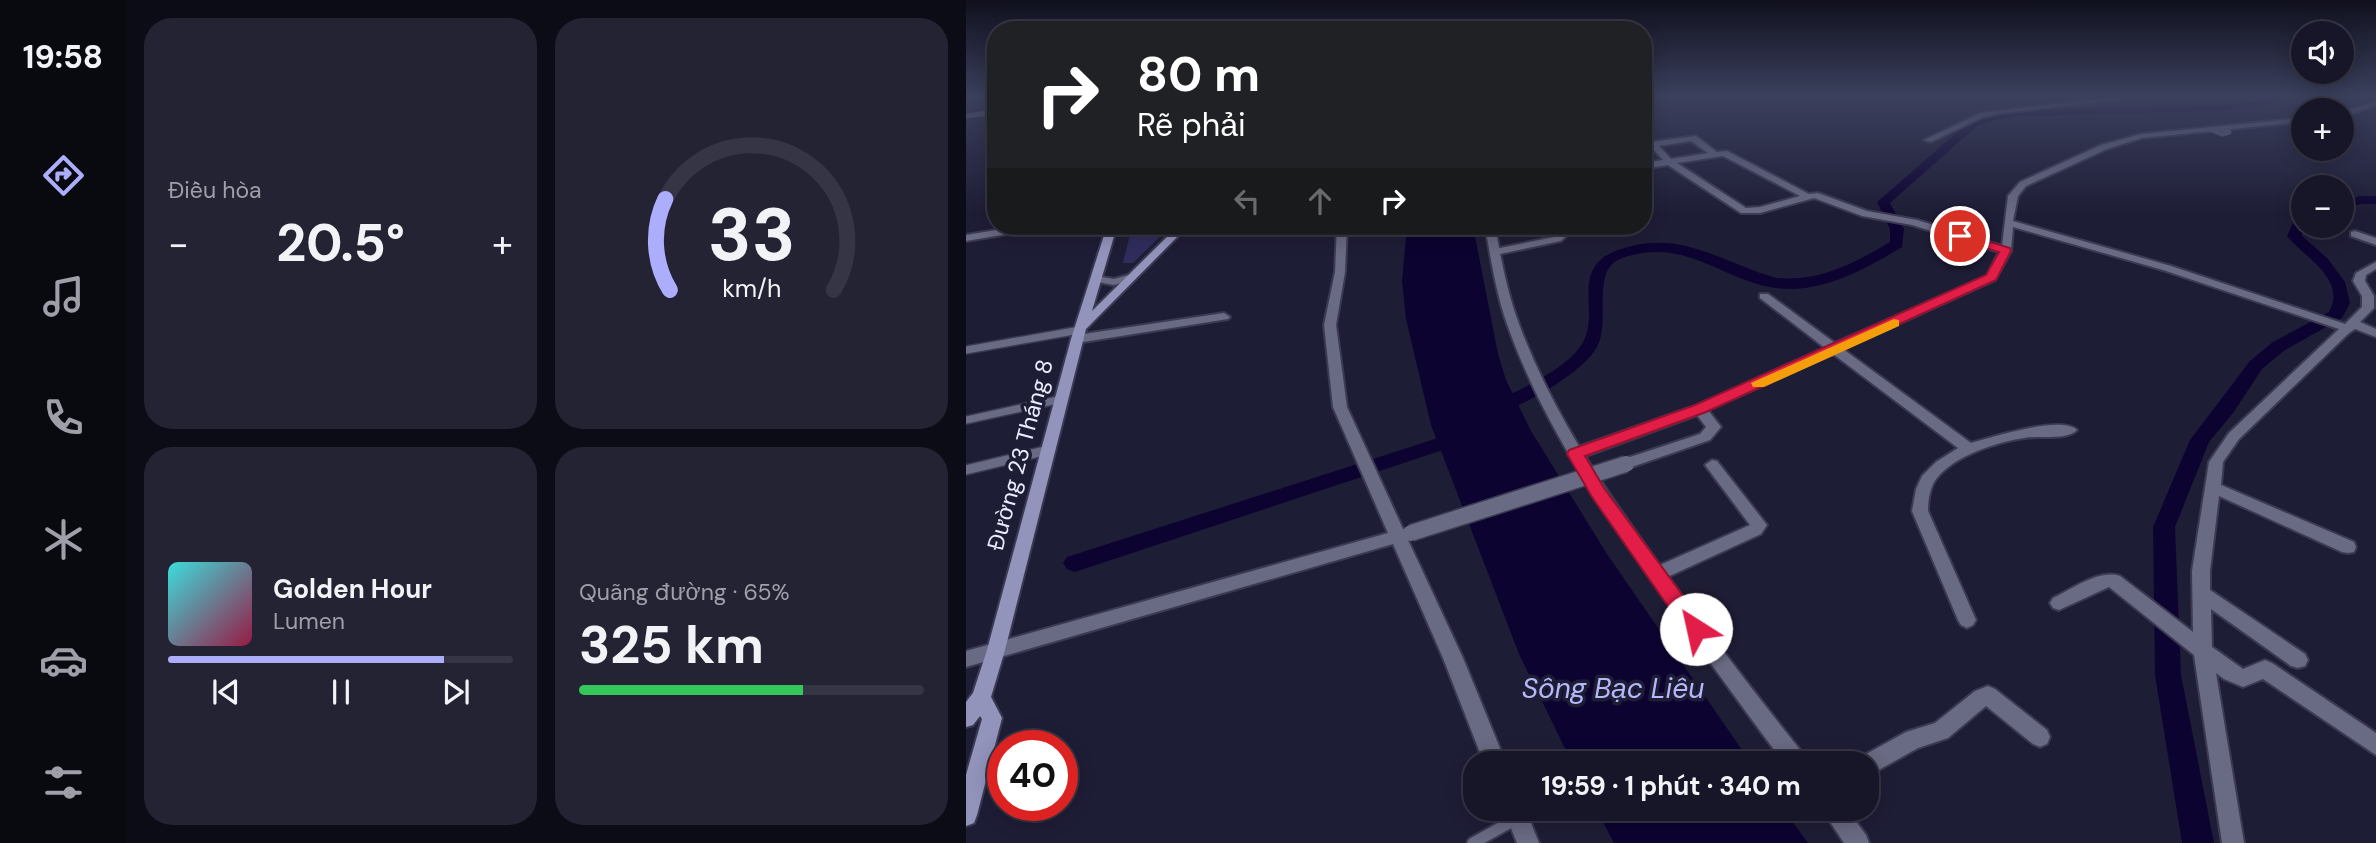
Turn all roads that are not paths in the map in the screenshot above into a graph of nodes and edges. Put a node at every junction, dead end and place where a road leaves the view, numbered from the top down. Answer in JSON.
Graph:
{"nodes":[{"id":1,"x":1938,"y":135,"type":"edge"},
{"id":2,"x":2147,"y":135,"type":"edge"},
{"id":3,"x":1928,"y":140,"type":"dead end"},
{"id":4,"x":1715,"y":154,"type":"junction"},
{"id":5,"x":1668,"y":161,"type":"junction"},
{"id":6,"x":1652,"y":164,"type":"edge"},
{"id":7,"x":1807,"y":196,"type":"junction"},
{"id":8,"x":2008,"y":223,"type":"junction"},
{"id":9,"x":987,"y":234,"type":"edge"},
{"id":10,"x":2355,"y":234,"type":"dead end"},
{"id":11,"x":1109,"y":235,"type":"edge"},
{"id":12,"x":1174,"y":235,"type":"edge"},
{"id":13,"x":1342,"y":235,"type":"edge"},
{"id":14,"x":1492,"y":235,"type":"edge"},
{"id":15,"x":1562,"y":235,"type":"edge"},
{"id":16,"x":966,"y":238,"type":"edge"},
{"id":17,"x":2376,"y":242,"type":"edge"},
{"id":18,"x":2006,"y":251,"type":"junction"},
{"id":19,"x":1495,"y":252,"type":"junction"},
{"id":20,"x":2376,"y":265,"type":"edge"},
{"id":21,"x":1132,"y":277,"type":"junction"},
{"id":22,"x":1096,"y":279,"type":"junction"},
{"id":23,"x":1764,"y":296,"type":"dead end"},
{"id":24,"x":1224,"y":317,"type":"dead end"},
{"id":25,"x":2346,"y":326,"type":"junction"},
{"id":26,"x":2376,"y":333,"type":"edge"},
{"id":27,"x":1078,"y":334,"type":"junction"},
{"id":28,"x":1835,"y":349,"type":"junction"},
{"id":29,"x":966,"y":350,"type":"edge"},
{"id":30,"x":1062,"y":399,"type":"junction"},
{"id":31,"x":1700,"y":409,"type":"junction"},
{"id":32,"x":966,"y":420,"type":"edge"},
{"id":33,"x":2070,"y":430,"type":"dead end"},
{"id":34,"x":1969,"y":449,"type":"junction"},
{"id":35,"x":1048,"y":450,"type":"junction"},
{"id":36,"x":1575,"y":454,"type":"junction"},
{"id":37,"x":1712,"y":465,"type":"dead end"},
{"id":38,"x":966,"y":470,"type":"edge"},
{"id":39,"x":2212,"y":487,"type":"junction"},
{"id":40,"x":1404,"y":535,"type":"junction"},
{"id":41,"x":2348,"y":547,"type":"dead end"},
{"id":42,"x":1657,"y":574,"type":"junction"},
{"id":43,"x":2201,"y":593,"type":"junction"},
{"id":44,"x":2059,"y":603,"type":"dead end"},
{"id":45,"x":1967,"y":620,"type":"dead end"},
{"id":46,"x":996,"y":650,"type":"junction"},
{"id":47,"x":2203,"y":650,"type":"junction"},
{"id":48,"x":966,"y":659,"type":"edge"},
{"id":49,"x":2298,"y":660,"type":"dead end"},
{"id":50,"x":981,"y":698,"type":"junction"},
{"id":51,"x":966,"y":718,"type":"edge"},
{"id":52,"x":2040,"y":737,"type":"dead end"},
{"id":53,"x":2376,"y":745,"type":"edge"},
{"id":54,"x":1490,"y":751,"type":"edge"},
{"id":55,"x":1788,"y":751,"type":"edge"},
{"id":56,"x":1879,"y":758,"type":"edge"},
{"id":57,"x":966,"y":816,"type":"edge"},
{"id":58,"x":1504,"y":821,"type":"edge"},
{"id":59,"x":1519,"y":821,"type":"edge"},
{"id":60,"x":1842,"y":821,"type":"edge"},
{"id":61,"x":1472,"y":843,"type":"edge"},
{"id":62,"x":1528,"y":843,"type":"edge"},
{"id":63,"x":1858,"y":843,"type":"edge"},
{"id":64,"x":2233,"y":843,"type":"edge"}],
"edges":[{"from":1,"to":3,"type":"street"},
{"from":2,"to":8,"type":"street"},
{"from":4,"to":5,"type":"street"},
{"from":4,"to":5,"type":"street"},
{"from":4,"to":7,"type":"street"},
{"from":5,"to":6,"type":"street"},
{"from":5,"to":7,"type":"street"},
{"from":7,"to":18,"type":"street"},
{"from":8,"to":18,"type":"street"},
{"from":8,"to":25,"type":"street"},
{"from":9,"to":16,"type":"street"},
{"from":10,"to":17,"type":"street"},
{"from":11,"to":22,"type":"main road","name":"Đường 23 Tháng 8"},
{"from":12,"to":21,"type":"main road"},
{"from":13,"to":40,"type":"street"},
{"from":14,"to":19,"type":"street"},
{"from":15,"to":19,"type":"street"},
{"from":18,"to":28,"type":"street"},
{"from":19,"to":36,"type":"street"},
{"from":20,"to":25,"type":"street"},
{"from":21,"to":22,"type":"street"},
{"from":21,"to":27,"type":"main road"},
{"from":22,"to":27,"type":"main road","name":"Đường 23 Tháng 8"},
{"from":23,"to":28,"type":"street"},
{"from":24,"to":27,"type":"street"},
{"from":25,"to":26,"type":"street"},
{"from":25,"to":39,"type":"street"},
{"from":27,"to":29,"type":"lane"},
{"from":27,"to":30,"type":"main road","name":"Đường 23 Tháng 8"},
{"from":28,"to":31,"type":"street"},
{"from":28,"to":34,"type":"street"},
{"from":30,"to":32,"type":"lane"},
{"from":30,"to":35,"type":"main road","name":"Đường 23 Tháng 8"},
{"from":31,"to":36,"type":"street"},
{"from":31,"to":40,"type":"street","bridge":true},
{"from":33,"to":34,"type":"street"},
{"from":34,"to":45,"type":"street"},
{"from":35,"to":38,"type":"lane"},
{"from":35,"to":46,"type":"main road","name":"Đường 23 Tháng 8"},
{"from":36,"to":42,"type":"street"},
{"from":37,"to":42,"type":"street"},
{"from":39,"to":41,"type":"street"},
{"from":39,"to":43,"type":"street"},
{"from":40,"to":46,"type":"street"},
{"from":40,"to":54,"type":"street"},
{"from":42,"to":55,"type":"street"},
{"from":43,"to":47,"type":"street"},
{"from":43,"to":49,"type":"street"},
{"from":44,"to":47,"type":"street"},
{"from":46,"to":48,"type":"street"},
{"from":46,"to":50,"type":"main road","name":"Đường 23 Tháng 8"},
{"from":47,"to":53,"type":"street"},
{"from":47,"to":64,"type":"street"},
{"from":50,"to":51,"type":"main road","name":"Đường 23 Tháng 8"},
{"from":50,"to":57,"type":"main road"},
{"from":52,"to":56,"type":"street"},
{"from":58,"to":61,"type":"lane"},
{"from":59,"to":62,"type":"street"},
{"from":60,"to":63,"type":"street"}]}
